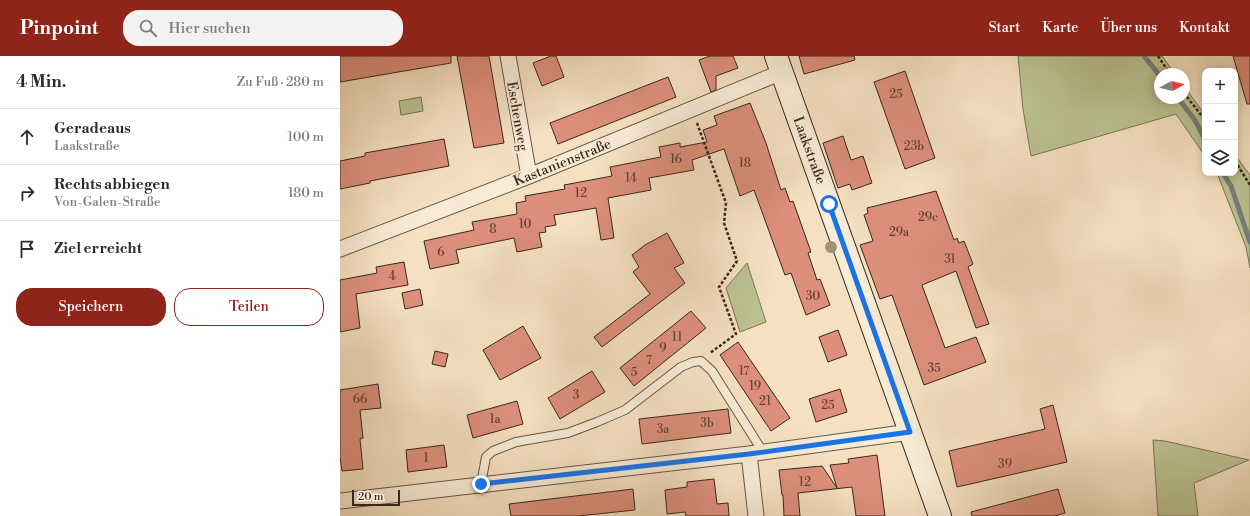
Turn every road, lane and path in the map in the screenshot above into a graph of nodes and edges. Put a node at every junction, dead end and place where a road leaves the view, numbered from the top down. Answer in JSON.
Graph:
{"nodes":[{"id":1,"x":508,"y":56,"type":"edge"},
{"id":2,"x":1158,"y":56,"type":"edge"},
{"id":3,"x":779,"y":64,"type":"edge"},
{"id":4,"x":1166,"y":68,"type":"edge"},
{"id":5,"x":1190,"y":101,"type":"edge"},
{"id":6,"x":693,"y":109,"type":"junction"},
{"id":7,"x":1202,"y":116,"type":"edge"},
{"id":8,"x":1238,"y":165,"type":"edge"},
{"id":9,"x":529,"y":176,"type":"junction"},
{"id":10,"x":1249,"y":180,"type":"edge"},
{"id":11,"x":1250,"y":185,"type":"edge"},
{"id":12,"x":340,"y":249,"type":"edge"},
{"id":13,"x":702,"y":361,"type":"junction"},
{"id":14,"x":910,"y":432,"type":"junction"},
{"id":15,"x":764,"y":452,"type":"junction"},
{"id":16,"x":749,"y":454,"type":"junction"},
{"id":17,"x":481,"y":484,"type":"junction"},
{"id":18,"x":340,"y":501,"type":"edge"},
{"id":19,"x":756,"y":516,"type":"edge"},
{"id":20,"x":940,"y":516,"type":"edge"}],
"edges":[{"from":1,"to":9,"type":"street","name":"Eschenweg"},
{"from":2,"to":4,"type":"path"},
{"from":3,"to":6,"type":"street","name":"Kastanienstraße"},
{"from":3,"to":14,"type":"street","name":"Laakstraße"},
{"from":5,"to":7,"type":"path"},
{"from":6,"to":9,"type":"street","name":"Kastanienstraße"},
{"from":6,"to":13,"type":"path"},
{"from":8,"to":10,"type":"path"},
{"from":9,"to":12,"type":"street","name":"Kastanienstraße"},
{"from":10,"to":11,"type":"path"},
{"from":13,"to":15,"type":"lane"},
{"from":13,"to":17,"type":"lane"},
{"from":14,"to":15,"type":"street"},
{"from":14,"to":20,"type":"street","name":"Laakstraße"},
{"from":15,"to":16,"type":"street"},
{"from":16,"to":17,"type":"street"},
{"from":16,"to":19,"type":"street"},
{"from":17,"to":18,"type":"street"}]}
